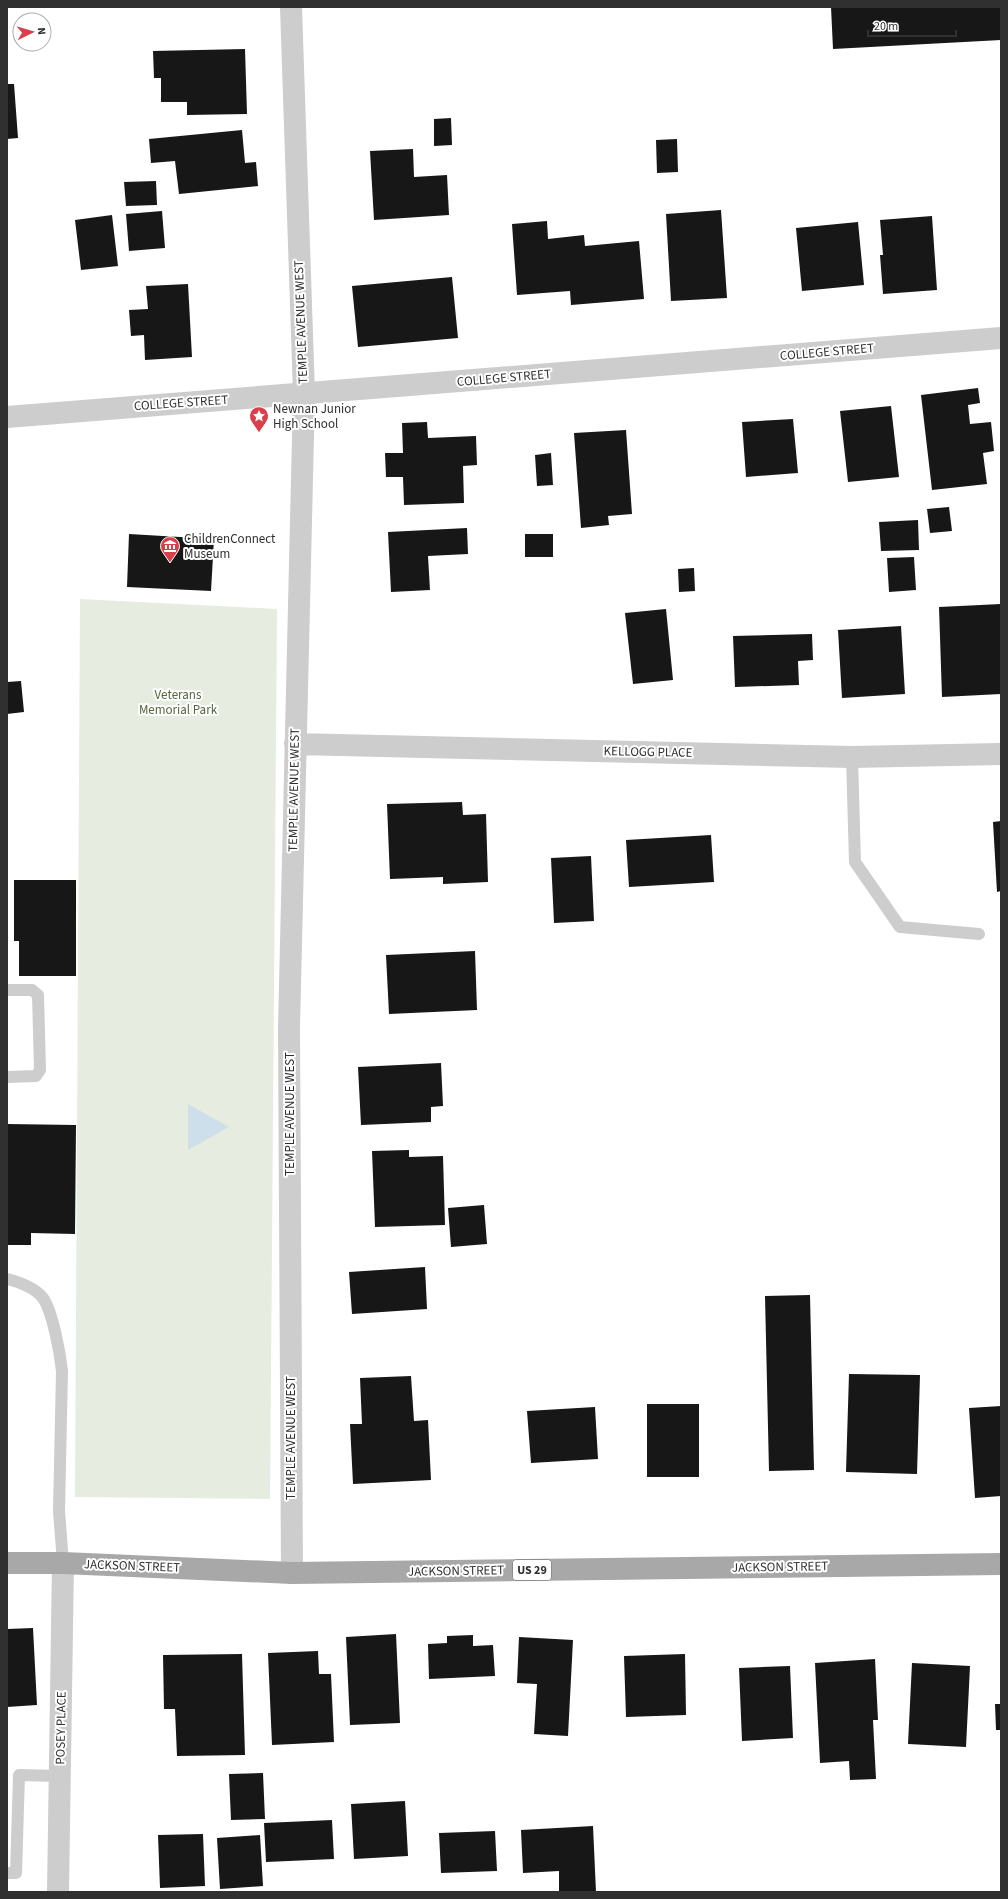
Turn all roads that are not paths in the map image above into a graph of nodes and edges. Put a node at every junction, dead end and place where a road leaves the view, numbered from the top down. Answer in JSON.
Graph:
{"nodes":[{"id":1,"x":291,"y":7,"type":"edge"},
{"id":2,"x":1001,"y":338,"type":"edge"},
{"id":3,"x":304,"y":394,"type":"junction"},
{"id":4,"x":7,"y":417,"type":"edge"},
{"id":5,"x":295,"y":744,"type":"junction"},
{"id":6,"x":1001,"y":754,"type":"edge"},
{"id":7,"x":852,"y":757,"type":"junction"},
{"id":8,"x":979,"y":934,"type":"dead end"},
{"id":9,"x":7,"y":990,"type":"edge"},
{"id":10,"x":7,"y":1077,"type":"edge"},
{"id":11,"x":7,"y":1280,"type":"edge"},
{"id":12,"x":7,"y":1563,"type":"edge"},
{"id":13,"x":63,"y":1563,"type":"junction"},
{"id":14,"x":1001,"y":1564,"type":"edge"},
{"id":15,"x":292,"y":1573,"type":"junction"},
{"id":16,"x":60,"y":1776,"type":"junction"},
{"id":17,"x":7,"y":1873,"type":"edge"},
{"id":18,"x":58,"y":1892,"type":"edge"}],
"edges":[{"from":1,"to":3,"type":"street","name":"TEMPLE AVENUE WEST"},
{"from":2,"to":3,"type":"street","name":"COLLEGE STREET"},
{"from":3,"to":4,"type":"street","name":"COLLEGE STREET"},
{"from":3,"to":5,"type":"street","name":"TEMPLE AVENUE WEST"},
{"from":5,"to":7,"type":"street","name":"KELLOGG PLACE"},
{"from":5,"to":15,"type":"street","name":"TEMPLE AVENUE WEST"},
{"from":6,"to":7,"type":"street","name":"KELLOGG PLACE"},
{"from":7,"to":8,"type":"lane"},
{"from":9,"to":10,"type":"lane"},
{"from":11,"to":13,"type":"lane"},
{"from":12,"to":13,"type":"main road","name":"JACKSON STREET","number":"US 29"},
{"from":13,"to":15,"type":"main road","name":"JACKSON STREET","number":"US 29"},
{"from":13,"to":16,"type":"street","name":"POSEY PLACE"},
{"from":14,"to":15,"type":"main road","name":"JACKSON STREET","number":"US 29"},
{"from":16,"to":17,"type":"lane"},
{"from":16,"to":18,"type":"street","name":"POSEY PLACE"}]}
